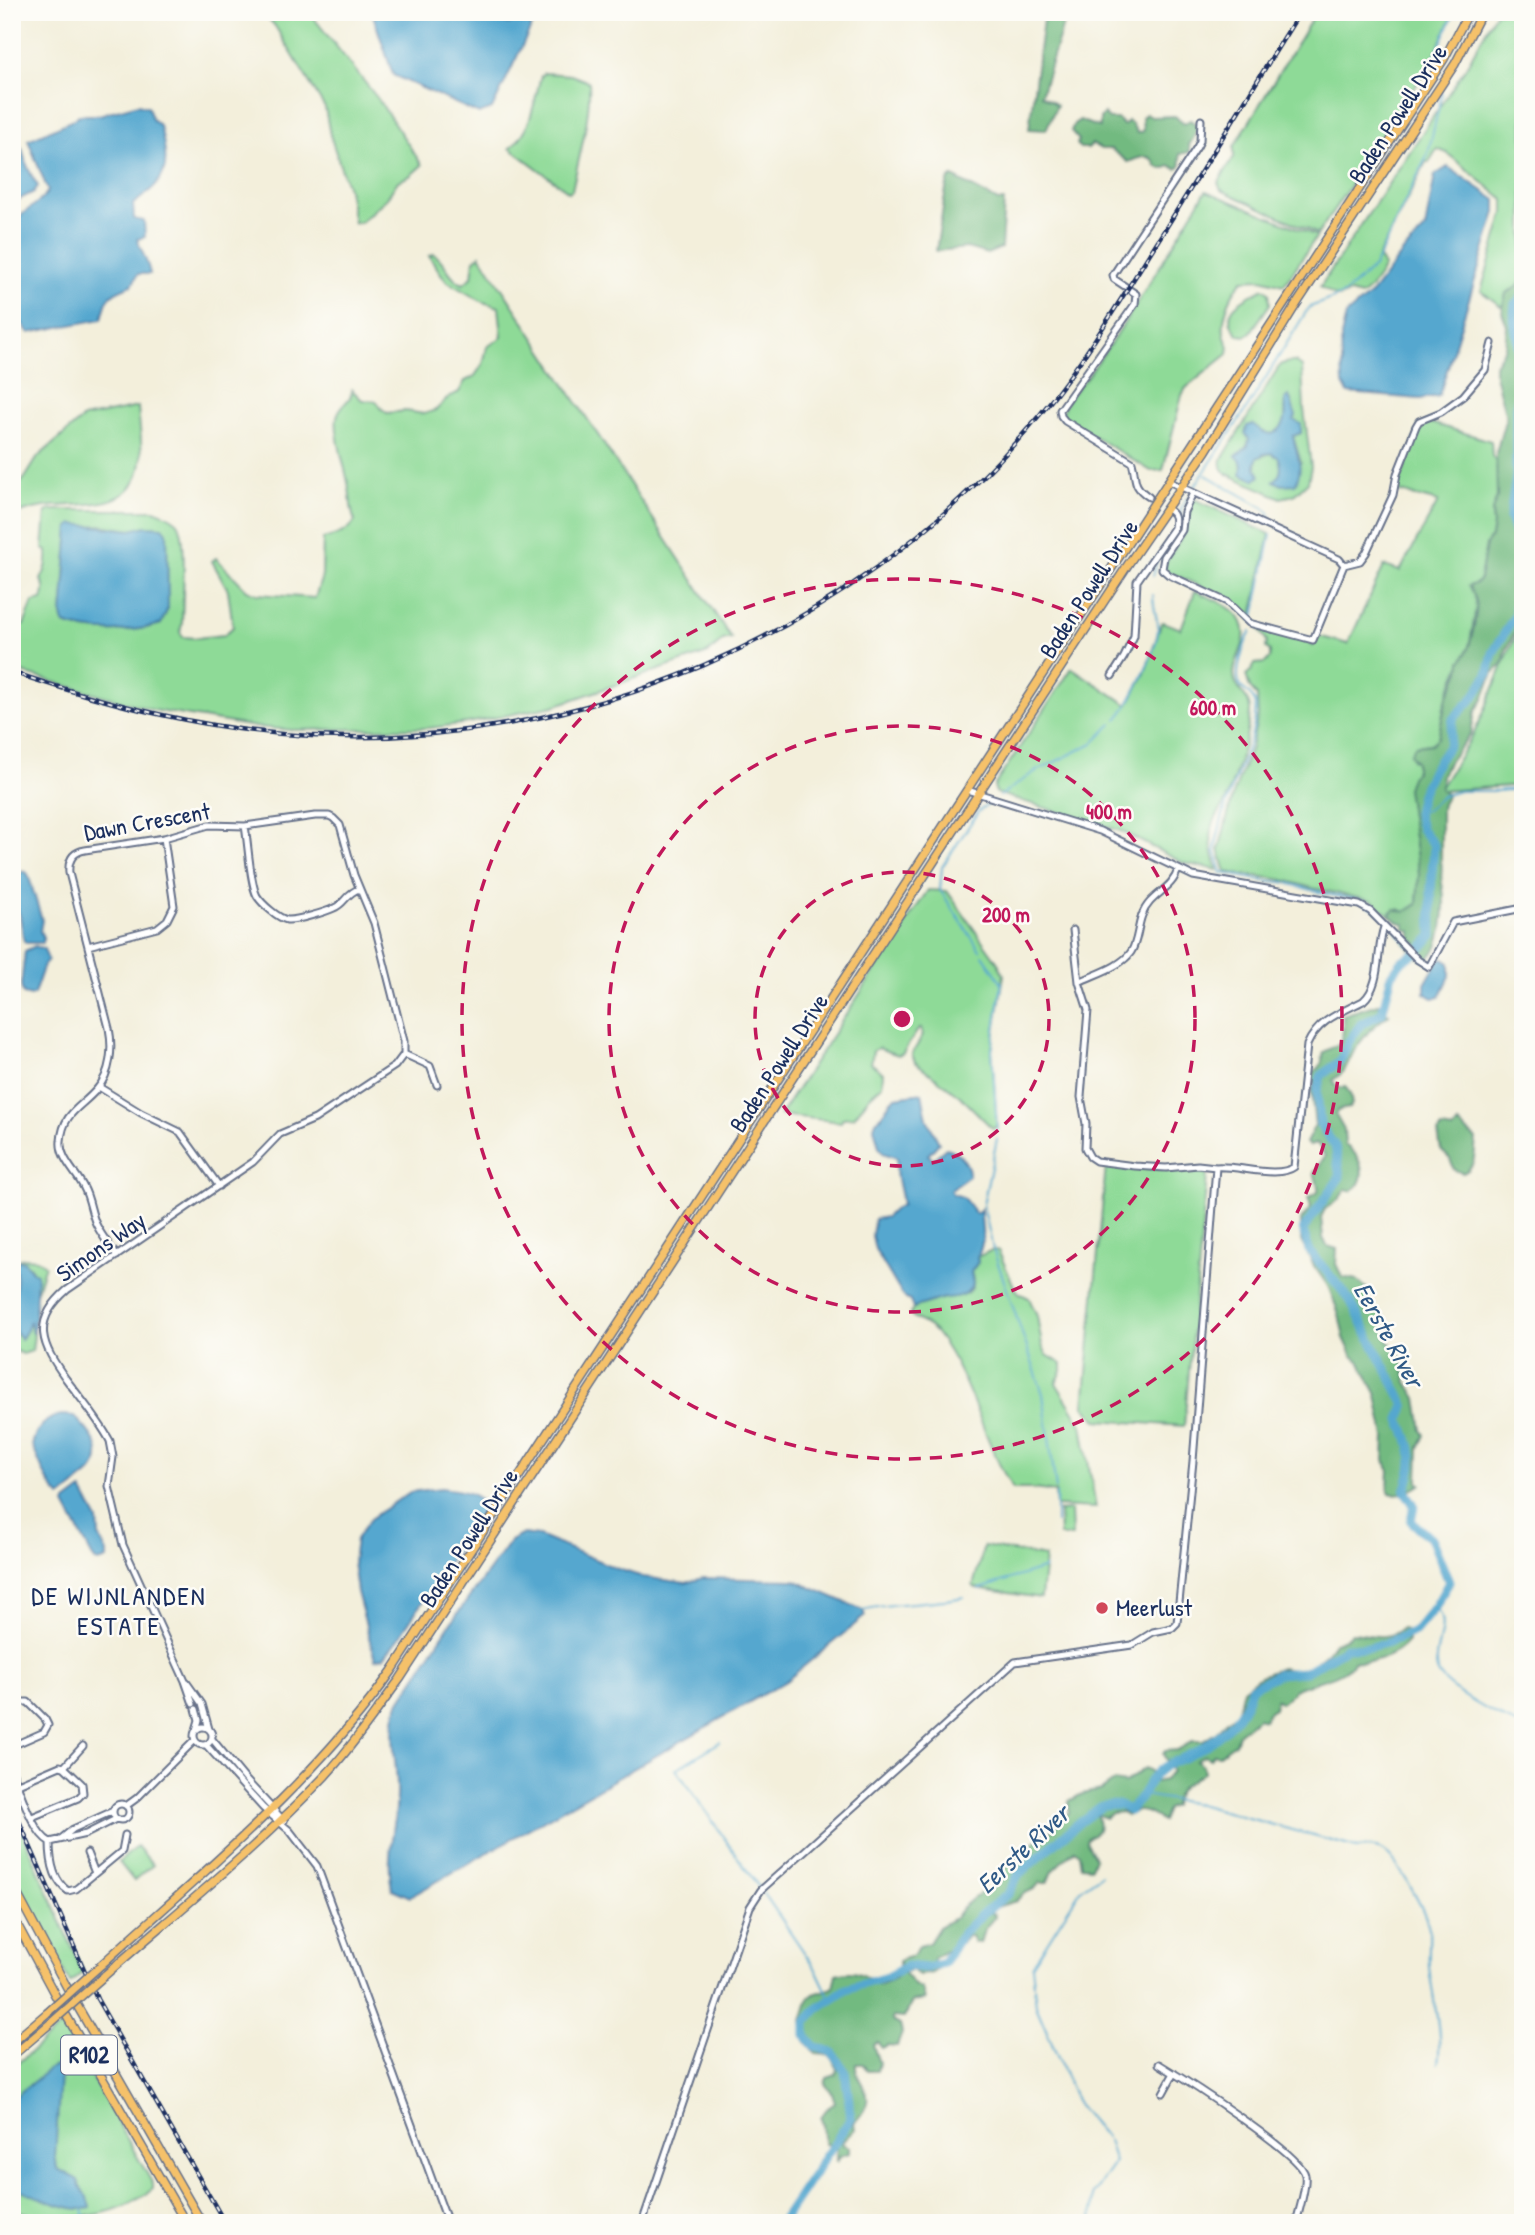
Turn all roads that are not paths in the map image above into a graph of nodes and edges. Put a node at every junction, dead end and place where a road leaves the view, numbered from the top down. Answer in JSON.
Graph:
{"nodes":[{"id":1,"x":1469,"y":12,"type":"edge"},
{"id":2,"x":1482,"y":12,"type":"edge"},
{"id":3,"x":1201,"y":120,"type":"dead end"},
{"id":4,"x":1492,"y":342,"type":"dead end"},
{"id":5,"x":1168,"y":481,"type":"junction"},
{"id":6,"x":1180,"y":487,"type":"junction"},
{"id":7,"x":1193,"y":493,"type":"junction"},
{"id":8,"x":1149,"y":498,"type":"dead end"},
{"id":9,"x":1170,"y":511,"type":"dead end"},
{"id":10,"x":1157,"y":554,"type":"junction"},
{"id":11,"x":1162,"y":564,"type":"junction"},
{"id":12,"x":1344,"y":565,"type":"junction"},
{"id":13,"x":1112,"y":676,"type":"dead end"},
{"id":14,"x":967,"y":790,"type":"junction"},
{"id":15,"x":978,"y":794,"type":"junction"},
{"id":16,"x":245,"y":827,"type":"junction"},
{"id":17,"x":164,"y":838,"type":"junction"},
{"id":18,"x":1178,"y":869,"type":"junction"},
{"id":19,"x":359,"y":889,"type":"junction"},
{"id":20,"x":1523,"y":908,"type":"edge"},
{"id":21,"x":1384,"y":927,"type":"junction"},
{"id":22,"x":1073,"y":930,"type":"dead end"},
{"id":23,"x":88,"y":946,"type":"junction"},
{"id":24,"x":1079,"y":982,"type":"junction"},
{"id":25,"x":404,"y":1054,"type":"junction"},
{"id":26,"x":437,"y":1085,"type":"dead end"},
{"id":27,"x":99,"y":1087,"type":"junction"},
{"id":28,"x":1216,"y":1167,"type":"junction"},
{"id":29,"x":219,"y":1186,"type":"junction"},
{"id":30,"x":117,"y":1256,"type":"junction"},
{"id":31,"x":185,"y":1681,"type":"junction"},
{"id":32,"x":12,"y":1706,"type":"edge"},
{"id":33,"x":196,"y":1730,"type":"junction"},
{"id":34,"x":209,"y":1730,"type":"junction"},
{"id":35,"x":212,"y":1739,"type":"junction"},
{"id":36,"x":195,"y":1740,"type":"junction"},
{"id":37,"x":206,"y":1745,"type":"junction"},
{"id":38,"x":12,"y":1746,"type":"edge"},
{"id":39,"x":83,"y":1746,"type":"dead end"},
{"id":40,"x":64,"y":1767,"type":"junction"},
{"id":41,"x":12,"y":1771,"type":"edge"},
{"id":42,"x":18,"y":1784,"type":"junction"},
{"id":43,"x":126,"y":1806,"type":"junction"},
{"id":44,"x":113,"y":1811,"type":"junction"},
{"id":45,"x":271,"y":1811,"type":"junction"},
{"id":46,"x":32,"y":1817,"type":"junction"},
{"id":47,"x":116,"y":1819,"type":"junction"},
{"id":48,"x":280,"y":1820,"type":"junction"},
{"id":49,"x":91,"y":1821,"type":"junction"},
{"id":50,"x":95,"y":1830,"type":"junction"},
{"id":51,"x":125,"y":1835,"type":"dead end"},
{"id":52,"x":62,"y":1838,"type":"junction"},
{"id":53,"x":50,"y":1842,"type":"junction"},
{"id":54,"x":86,"y":1853,"type":"dead end"},
{"id":55,"x":95,"y":1872,"type":"junction"},
{"id":56,"x":12,"y":1884,"type":"edge"},
{"id":57,"x":12,"y":1915,"type":"edge"},
{"id":58,"x":12,"y":2043,"type":"edge"},
{"id":59,"x":12,"y":2056,"type":"edge"},
{"id":60,"x":1159,"y":2064,"type":"dead end"},
{"id":61,"x":1174,"y":2073,"type":"junction"},
{"id":62,"x":1163,"y":2093,"type":"dead end"},
{"id":63,"x":186,"y":2223,"type":"edge"},
{"id":64,"x":202,"y":2223,"type":"edge"},
{"id":65,"x":448,"y":2223,"type":"edge"},
{"id":66,"x":642,"y":2223,"type":"edge"},
{"id":67,"x":1296,"y":2223,"type":"edge"}],
"edges":[{"from":1,"to":5,"type":"main road","name":"Baden Powell Drive"},
{"from":2,"to":6,"type":"main road","name":"Baden Powell Drive"},
{"from":3,"to":8,"type":"street"},
{"from":4,"to":12,"type":"street"},
{"from":5,"to":6,"type":"street"},
{"from":5,"to":14,"type":"main road","name":"Baden Powell Drive"},
{"from":6,"to":7,"type":"street"},
{"from":6,"to":15,"type":"main road","name":"Baden Powell Drive"},
{"from":7,"to":11,"type":"street"},
{"from":7,"to":12,"type":"street"},
{"from":9,"to":10,"type":"street"},
{"from":10,"to":11,"type":"street"},
{"from":10,"to":13,"type":"street"},
{"from":11,"to":12,"type":"street"},
{"from":14,"to":15,"type":"street"},
{"from":14,"to":45,"type":"main road","name":"Baden Powell Drive"},
{"from":15,"to":18,"type":"street"},
{"from":15,"to":48,"type":"main road","name":"Baden Powell Drive"},
{"from":16,"to":17,"type":"street","name":"Dawn Crescent"},
{"from":16,"to":19,"type":"street","name":"Dawn Crescent"},
{"from":16,"to":19,"type":"street"},
{"from":17,"to":23,"type":"street"},
{"from":17,"to":23,"type":"street","name":"Dawn Crescent"},
{"from":18,"to":21,"type":"street"},
{"from":18,"to":24,"type":"street"},
{"from":19,"to":25,"type":"street","name":"Dawn Crescent"},
{"from":20,"to":21,"type":"street"},
{"from":21,"to":28,"type":"street"},
{"from":22,"to":24,"type":"street"},
{"from":23,"to":27,"type":"street","name":"Dawn Crescent"},
{"from":24,"to":28,"type":"street"},
{"from":25,"to":26,"type":"street"},
{"from":25,"to":29,"type":"street","name":"Simons Way"},
{"from":27,"to":29,"type":"street"},
{"from":27,"to":30,"type":"street","name":"Dawn Crescent"},
{"from":28,"to":66,"type":"street"},
{"from":29,"to":30,"type":"street","name":"Simons Way"},
{"from":30,"to":31,"type":"street","name":"Simons Way"},
{"from":31,"to":33,"type":"street","name":"Simons Way"},
{"from":31,"to":34,"type":"street","name":"Simons Way"},
{"from":32,"to":38,"type":"street"},
{"from":33,"to":34,"type":"street"},
{"from":33,"to":36,"type":"street"},
{"from":34,"to":35,"type":"street"},
{"from":35,"to":37,"type":"street"},
{"from":35,"to":45,"type":"street"},
{"from":36,"to":37,"type":"street"},
{"from":36,"to":43,"type":"street"},
{"from":37,"to":45,"type":"street"},
{"from":39,"to":40,"type":"street"},
{"from":40,"to":42,"type":"street"},
{"from":40,"to":46,"type":"street"},
{"from":41,"to":42,"type":"street"},
{"from":42,"to":46,"type":"street"},
{"from":43,"to":44,"type":"street"},
{"from":43,"to":47,"type":"street"},
{"from":44,"to":47,"type":"street"},
{"from":44,"to":49,"type":"street"},
{"from":45,"to":48,"type":"street"},
{"from":45,"to":58,"type":"main road","name":"Baden Powell Drive","bridge":true},
{"from":46,"to":53,"type":"street"},
{"from":47,"to":50,"type":"street"},
{"from":48,"to":59,"type":"main road","name":"Baden Powell Drive","bridge":true},
{"from":48,"to":65,"type":"street"},
{"from":49,"to":50,"type":"street"},
{"from":49,"to":52,"type":"street"},
{"from":50,"to":52,"type":"street"},
{"from":51,"to":55,"type":"street"},
{"from":52,"to":53,"type":"street"},
{"from":53,"to":55,"type":"street"},
{"from":54,"to":55,"type":"street"},
{"from":56,"to":64,"type":"main road","number":"R102"},
{"from":57,"to":63,"type":"main road","number":"R102"},
{"from":60,"to":61,"type":"street"},
{"from":61,"to":62,"type":"street"},
{"from":61,"to":67,"type":"street"}]}
